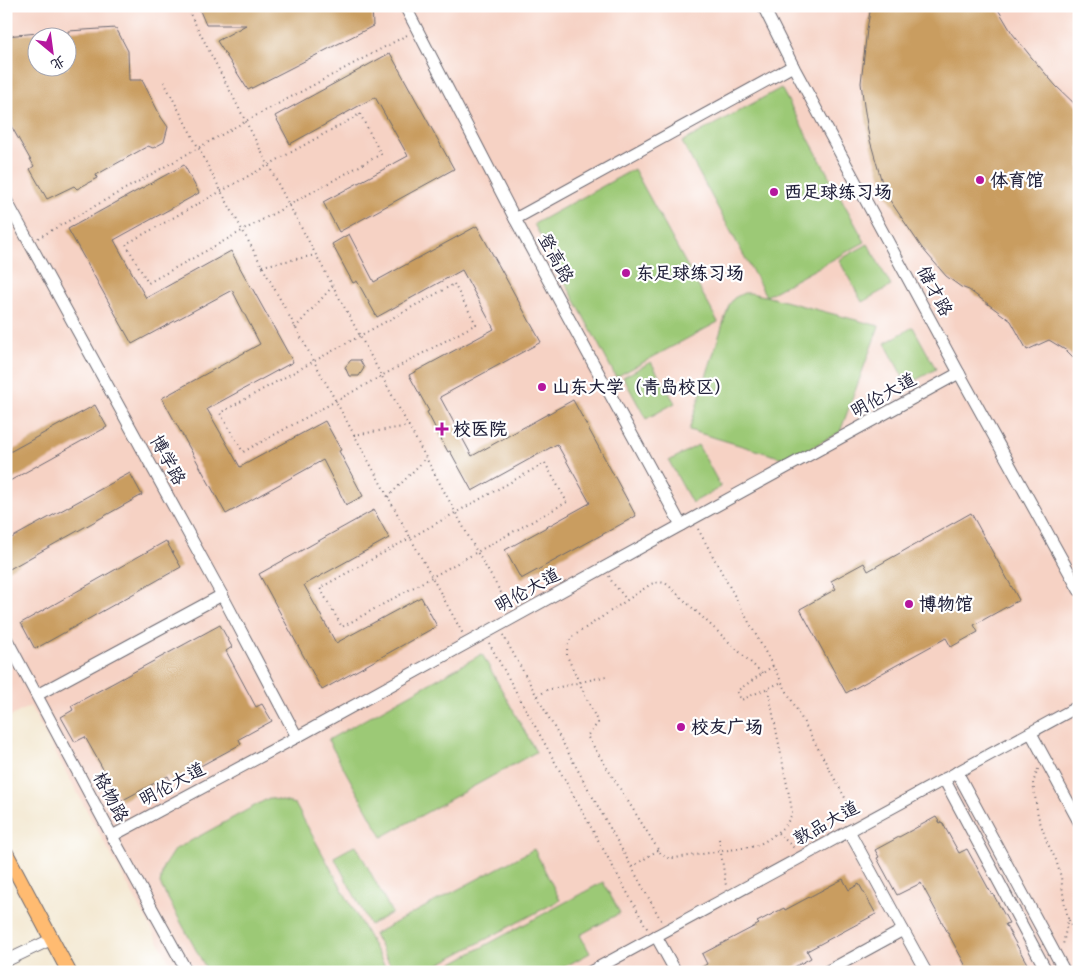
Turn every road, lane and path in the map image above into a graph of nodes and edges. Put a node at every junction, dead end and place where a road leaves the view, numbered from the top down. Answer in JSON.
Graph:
{"nodes":[{"id":1,"x":186,"y":6,"type":"edge"},
{"id":2,"x":405,"y":6,"type":"edge"},
{"id":3,"x":764,"y":6,"type":"edge"},
{"id":4,"x":417,"y":30,"type":"junction"},
{"id":5,"x":793,"y":66,"type":"junction"},
{"id":6,"x":164,"y":82,"type":"dead end"},
{"id":7,"x":246,"y":121,"type":"junction"},
{"id":8,"x":199,"y":148,"type":"junction"},
{"id":9,"x":268,"y":164,"type":"junction"},
{"id":10,"x":221,"y":191,"type":"junction"},
{"id":11,"x":6,"y":200,"type":"edge"},
{"id":12,"x":289,"y":205,"type":"junction"},
{"id":13,"x":515,"y":219,"type":"junction"},
{"id":14,"x":242,"y":231,"type":"junction"},
{"id":15,"x":29,"y":242,"type":"junction"},
{"id":16,"x":316,"y":255,"type":"junction"},
{"id":17,"x":262,"y":266,"type":"junction"},
{"id":18,"x":333,"y":286,"type":"junction"},
{"id":19,"x":295,"y":328,"type":"junction"},
{"id":20,"x":360,"y":336,"type":"junction"},
{"id":21,"x":314,"y":362,"type":"junction"},
{"id":22,"x":959,"y":374,"type":"junction"},
{"id":23,"x":382,"y":376,"type":"junction"},
{"id":24,"x":335,"y":401,"type":"junction"},
{"id":25,"x":409,"y":426,"type":"junction"},
{"id":26,"x":354,"y":436,"type":"junction"},
{"id":27,"x":426,"y":458,"type":"junction"},
{"id":28,"x":387,"y":498,"type":"junction"},
{"id":29,"x":456,"y":513,"type":"junction"},
{"id":30,"x":692,"y":519,"type":"junction"},
{"id":31,"x":681,"y":525,"type":"junction"},
{"id":32,"x":410,"y":538,"type":"junction"},
{"id":33,"x":477,"y":552,"type":"junction"},
{"id":34,"x":604,"y":567,"type":"junction"},
{"id":35,"x":432,"y":577,"type":"junction"},
{"id":36,"x":1079,"y":590,"type":"edge"},
{"id":37,"x":222,"y":595,"type":"junction"},
{"id":38,"x":627,"y":600,"type":"junction"},
{"id":39,"x":515,"y":616,"type":"junction"},
{"id":40,"x":498,"y":626,"type":"junction"},
{"id":41,"x":484,"y":634,"type":"junction"},
{"id":42,"x":6,"y":638,"type":"edge"},
{"id":43,"x":468,"y":643,"type":"junction"},
{"id":44,"x":773,"y":666,"type":"junction"},
{"id":45,"x":762,"y":673,"type":"junction"},
{"id":46,"x":607,"y":676,"type":"dead end"},
{"id":47,"x":782,"y":682,"type":"junction"},
{"id":48,"x":580,"y":683,"type":"junction"},
{"id":49,"x":768,"y":688,"type":"junction"},
{"id":50,"x":38,"y":695,"type":"junction"},
{"id":51,"x":537,"y":697,"type":"junction"},
{"id":52,"x":1079,"y":706,"type":"edge"},
{"id":53,"x":1031,"y":733,"type":"junction"},
{"id":54,"x":297,"y":737,"type":"junction"},
{"id":55,"x":1042,"y":754,"type":"junction"},
{"id":56,"x":957,"y":772,"type":"junction"},
{"id":57,"x":944,"y":779,"type":"junction"},
{"id":58,"x":1079,"y":822,"type":"edge"},
{"id":59,"x":854,"y":828,"type":"junction"},
{"id":60,"x":778,"y":833,"type":"junction"},
{"id":61,"x":112,"y":836,"type":"junction"},
{"id":62,"x":719,"y":839,"type":"dead end"},
{"id":63,"x":658,"y":850,"type":"junction"},
{"id":64,"x":721,"y":850,"type":"junction"},
{"id":65,"x":6,"y":853,"type":"edge"},
{"id":66,"x":803,"y":856,"type":"junction"},
{"id":67,"x":632,"y":867,"type":"junction"},
{"id":68,"x":728,"y":897,"type":"junction"},
{"id":69,"x":1068,"y":918,"type":"junction"},
{"id":70,"x":902,"y":930,"type":"junction"},
{"id":71,"x":658,"y":935,"type":"junction"},
{"id":72,"x":52,"y":939,"type":"junction"},
{"id":73,"x":1079,"y":948,"type":"edge"},
{"id":74,"x":6,"y":961,"type":"edge"},
{"id":75,"x":1059,"y":961,"type":"junction"},
{"id":76,"x":69,"y":972,"type":"edge"},
{"id":77,"x":187,"y":972,"type":"edge"},
{"id":78,"x":590,"y":972,"type":"edge"},
{"id":79,"x":676,"y":972,"type":"edge"},
{"id":80,"x":826,"y":972,"type":"edge"},
{"id":81,"x":926,"y":972,"type":"edge"},
{"id":82,"x":1046,"y":972,"type":"edge"},
{"id":83,"x":1065,"y":972,"type":"edge"}],
"edges":[{"from":1,"to":7,"type":"path"},
{"from":2,"to":4,"type":"street","name":"登高路"},
{"from":3,"to":5,"type":"street","name":"储才路"},
{"from":4,"to":7,"type":"path"},
{"from":4,"to":13,"type":"street","name":"登高路"},
{"from":5,"to":13,"type":"street"},
{"from":5,"to":22,"type":"street","name":"储才路"},
{"from":6,"to":8,"type":"path"},
{"from":7,"to":8,"type":"path"},
{"from":7,"to":9,"type":"path"},
{"from":8,"to":10,"type":"path"},
{"from":8,"to":15,"type":"path"},
{"from":9,"to":10,"type":"path"},
{"from":9,"to":12,"type":"path"},
{"from":9,"to":12,"type":"path"},
{"from":10,"to":14,"type":"path"},
{"from":10,"to":14,"type":"path"},
{"from":11,"to":15,"type":"street","name":"博学路"},
{"from":12,"to":14,"type":"path"},
{"from":12,"to":16,"type":"path"},
{"from":13,"to":31,"type":"street","name":"登高路"},
{"from":14,"to":17,"type":"path"},
{"from":15,"to":37,"type":"street","name":"博学路"},
{"from":16,"to":17,"type":"path"},
{"from":16,"to":18,"type":"path"},
{"from":17,"to":19,"type":"path"},
{"from":18,"to":19,"type":"path"},
{"from":18,"to":20,"type":"path"},
{"from":19,"to":21,"type":"path"},
{"from":20,"to":21,"type":"path"},
{"from":20,"to":23,"type":"path"},
{"from":20,"to":23,"type":"path"},
{"from":21,"to":24,"type":"path"},
{"from":21,"to":24,"type":"path"},
{"from":22,"to":30,"type":"street","name":"明伦大道"},
{"from":22,"to":36,"type":"street","name":"储才路"},
{"from":23,"to":24,"type":"path"},
{"from":23,"to":25,"type":"path"},
{"from":24,"to":26,"type":"path"},
{"from":25,"to":26,"type":"path"},
{"from":25,"to":27,"type":"path"},
{"from":26,"to":28,"type":"path"},
{"from":27,"to":28,"type":"path"},
{"from":27,"to":29,"type":"path"},
{"from":28,"to":32,"type":"path"},
{"from":29,"to":32,"type":"path"},
{"from":29,"to":33,"type":"path"},
{"from":29,"to":33,"type":"path"},
{"from":30,"to":31,"type":"street","name":"明伦大道"},
{"from":30,"to":44,"type":"path"},
{"from":31,"to":34,"type":"street","name":"明伦大道"},
{"from":32,"to":35,"type":"path"},
{"from":32,"to":35,"type":"path"},
{"from":33,"to":35,"type":"path"},
{"from":33,"to":39,"type":"path"},
{"from":34,"to":38,"type":"path"},
{"from":34,"to":39,"type":"street","name":"明伦大道"},
{"from":35,"to":43,"type":"path"},
{"from":37,"to":50,"type":"street"},
{"from":37,"to":54,"type":"street","name":"博学路"},
{"from":38,"to":45,"type":"path"},
{"from":38,"to":48,"type":"path"},
{"from":39,"to":40,"type":"street","name":"明伦大道"},
{"from":40,"to":41,"type":"street","name":"明伦大道"},
{"from":40,"to":51,"type":"path"},
{"from":41,"to":43,"type":"street","name":"明伦大道"},
{"from":41,"to":71,"type":"path"},
{"from":42,"to":50,"type":"street","name":"格物路"},
{"from":43,"to":54,"type":"street","name":"明伦大道"},
{"from":44,"to":45,"type":"path"},
{"from":44,"to":47,"type":"path"},
{"from":45,"to":49,"type":"path"},
{"from":46,"to":48,"type":"path"},
{"from":47,"to":49,"type":"path"},
{"from":47,"to":59,"type":"path"},
{"from":48,"to":51,"type":"path"},
{"from":48,"to":63,"type":"path"},
{"from":49,"to":60,"type":"path"},
{"from":50,"to":61,"type":"street","name":"格物路"},
{"from":51,"to":67,"type":"path"},
{"from":52,"to":53,"type":"street","name":"敦品大道"},
{"from":53,"to":55,"type":"street"},
{"from":53,"to":56,"type":"street","name":"敦品大道"},
{"from":54,"to":61,"type":"street","name":"明伦大道"},
{"from":55,"to":58,"type":"street"},
{"from":55,"to":69,"type":"path"},
{"from":56,"to":57,"type":"street","name":"敦品大道"},
{"from":56,"to":75,"type":"street"},
{"from":57,"to":59,"type":"street","name":"敦品大道"},
{"from":57,"to":82,"type":"street"},
{"from":59,"to":66,"type":"street","name":"敦品大道"},
{"from":59,"to":70,"type":"street"},
{"from":60,"to":64,"type":"path"},
{"from":60,"to":66,"type":"path"},
{"from":61,"to":77,"type":"street","name":"格物路"},
{"from":62,"to":64,"type":"path"},
{"from":63,"to":64,"type":"path"},
{"from":63,"to":67,"type":"path"},
{"from":64,"to":68,"type":"path"},
{"from":65,"to":72,"type":"main road"},
{"from":66,"to":68,"type":"street","name":"敦品大道"},
{"from":67,"to":71,"type":"path"},
{"from":68,"to":71,"type":"street","name":"敦品大道"},
{"from":69,"to":73,"type":"path"},
{"from":69,"to":75,"type":"path"},
{"from":70,"to":80,"type":"street"},
{"from":70,"to":81,"type":"street"},
{"from":71,"to":78,"type":"street","name":"敦品大道"},
{"from":71,"to":79,"type":"street"},
{"from":72,"to":74,"type":"street"},
{"from":72,"to":76,"type":"main road"},
{"from":75,"to":83,"type":"street"}]}
